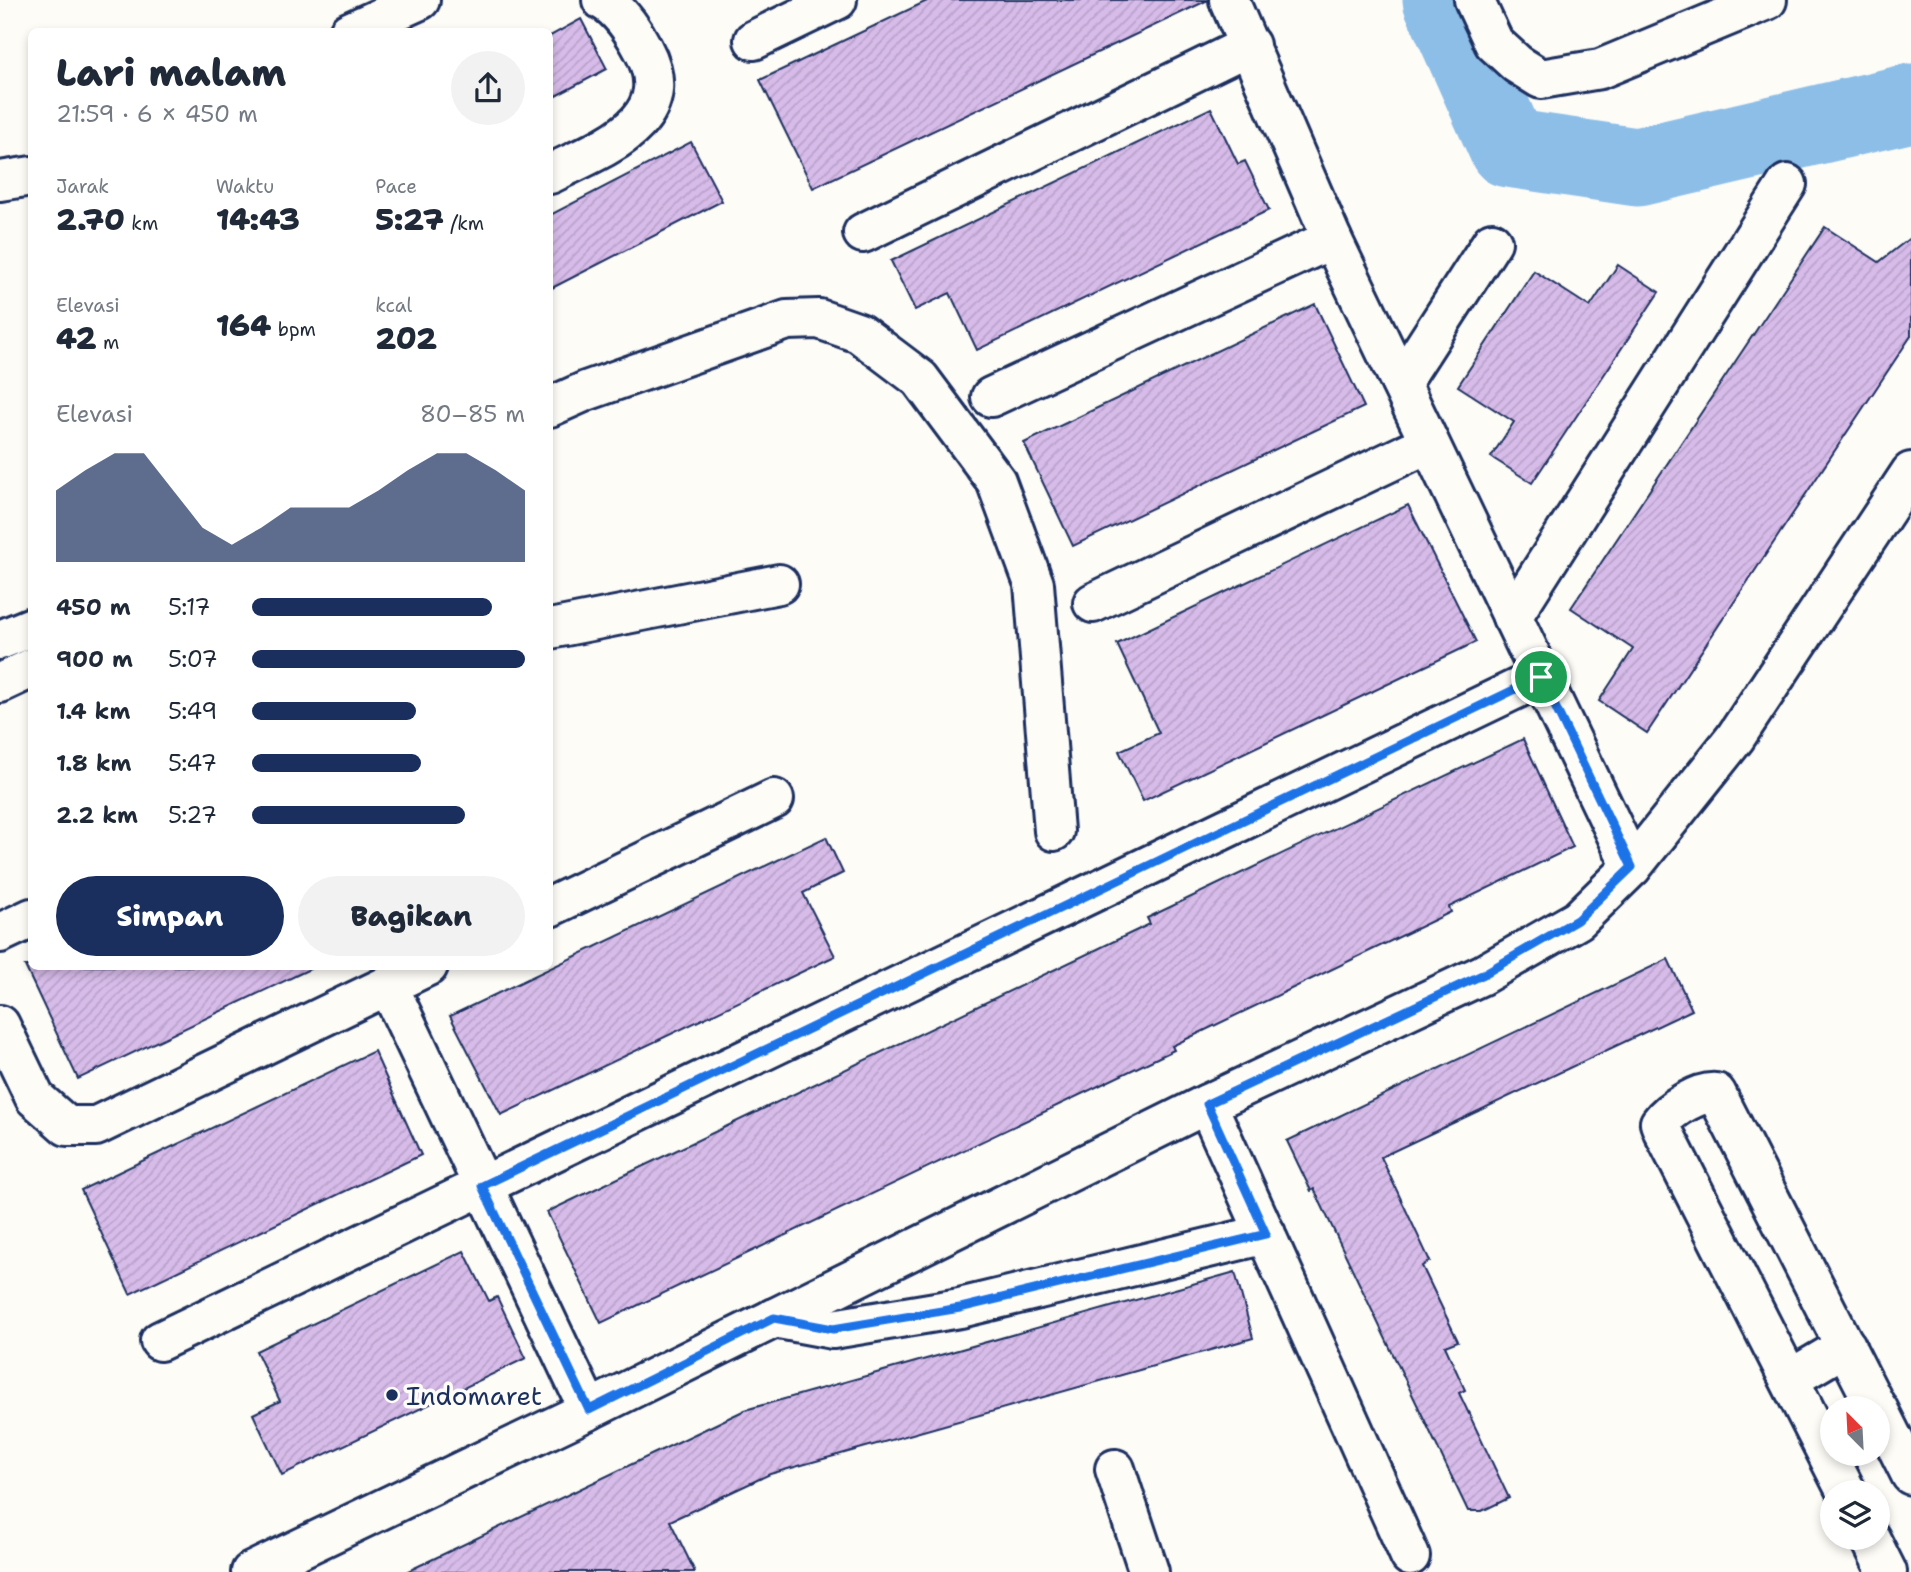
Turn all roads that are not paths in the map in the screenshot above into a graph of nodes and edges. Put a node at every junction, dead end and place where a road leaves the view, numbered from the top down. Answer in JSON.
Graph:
{"nodes":[{"id":1,"x":420,"y":0,"type":"edge"},
{"id":2,"x":602,"y":0,"type":"edge"},
{"id":3,"x":837,"y":0,"type":"edge"},
{"id":4,"x":1229,"y":0,"type":"edge"},
{"id":5,"x":1474,"y":0,"type":"edge"},
{"id":6,"x":1767,"y":0,"type":"edge"},
{"id":7,"x":358,"y":28,"type":"edge"},
{"id":8,"x":754,"y":40,"type":"dead end"},
{"id":9,"x":1250,"y":45,"type":"junction"},
{"id":10,"x":553,"y":172,"type":"edge"},
{"id":11,"x":28,"y":177,"type":"edge"},
{"id":12,"x":0,"y":181,"type":"edge"},
{"id":13,"x":1787,"y":184,"type":"dead end"},
{"id":14,"x":863,"y":233,"type":"dead end"},
{"id":15,"x":1332,"y":239,"type":"junction"},
{"id":16,"x":1492,"y":242,"type":"dead end"},
{"id":17,"x":1401,"y":383,"type":"junction"},
{"id":18,"x":991,"y":397,"type":"dead end"},
{"id":19,"x":553,"y":406,"type":"edge"},
{"id":20,"x":1429,"y":443,"type":"junction"},
{"id":21,"x":1911,"y":472,"type":"edge"},
{"id":22,"x":779,"y":584,"type":"dead end"},
{"id":23,"x":1093,"y":603,"type":"dead end"},
{"id":24,"x":1512,"y":617,"type":"junction"},
{"id":25,"x":28,"y":628,"type":"edge"},
{"id":26,"x":553,"y":628,"type":"edge"},
{"id":27,"x":0,"y":640,"type":"edge"},
{"id":28,"x":28,"y":670,"type":"edge"},
{"id":29,"x":1541,"y":677,"type":"junction"},
{"id":30,"x":0,"y":683,"type":"edge"},
{"id":31,"x":774,"y":799,"type":"dead end"},
{"id":32,"x":1054,"y":831,"type":"dead end"},
{"id":33,"x":1632,"y":867,"type":"junction"},
{"id":34,"x":553,"y":906,"type":"edge"},
{"id":35,"x":28,"y":920,"type":"edge"},
{"id":36,"x":0,"y":933,"type":"edge"},
{"id":37,"x":420,"y":970,"type":"edge"},
{"id":38,"x":388,"y":985,"type":"junction"},
{"id":39,"x":0,"y":1025,"type":"edge"},
{"id":40,"x":1207,"y":1104,"type":"junction"},
{"id":41,"x":482,"y":1186,"type":"junction"},
{"id":42,"x":1266,"y":1234,"type":"junction"},
{"id":43,"x":774,"y":1318,"type":"junction"},
{"id":44,"x":160,"y":1340,"type":"dead end"},
{"id":45,"x":1846,"y":1346,"type":"junction"},
{"id":46,"x":1790,"y":1379,"type":"junction"},
{"id":47,"x":1871,"y":1396,"type":"edge"},
{"id":48,"x":589,"y":1410,"type":"junction"},
{"id":49,"x":1890,"y":1433,"type":"edge"},
{"id":50,"x":1115,"y":1469,"type":"dead end"},
{"id":51,"x":1911,"y":1475,"type":"edge"},
{"id":52,"x":1840,"y":1480,"type":"edge"},
{"id":53,"x":1876,"y":1550,"type":"edge"},
{"id":54,"x":1410,"y":1556,"type":"dead end"},
{"id":55,"x":251,"y":1572,"type":"edge"},
{"id":56,"x":1149,"y":1572,"type":"edge"},
{"id":57,"x":1886,"y":1572,"type":"edge"}],
"edges":[{"from":1,"to":7,"type":"street"},
{"from":2,"to":10,"type":"street"},
{"from":3,"to":8,"type":"street"},
{"from":4,"to":9,"type":"street"},
{"from":5,"to":6,"type":"street"},
{"from":9,"to":14,"type":"street"},
{"from":9,"to":15,"type":"street"},
{"from":11,"to":12,"type":"street"},
{"from":13,"to":24,"type":"street"},
{"from":15,"to":17,"type":"street"},
{"from":15,"to":18,"type":"street"},
{"from":16,"to":17,"type":"street"},
{"from":17,"to":20,"type":"street"},
{"from":19,"to":32,"type":"street"},
{"from":20,"to":23,"type":"street"},
{"from":20,"to":24,"type":"street"},
{"from":21,"to":33,"type":"street"},
{"from":22,"to":26,"type":"street"},
{"from":24,"to":29,"type":"street"},
{"from":25,"to":27,"type":"street"},
{"from":28,"to":30,"type":"street"},
{"from":29,"to":33,"type":"street"},
{"from":29,"to":41,"type":"street"},
{"from":31,"to":34,"type":"street"},
{"from":33,"to":40,"type":"street"},
{"from":35,"to":36,"type":"street"},
{"from":37,"to":38,"type":"street"},
{"from":38,"to":39,"type":"street"},
{"from":38,"to":41,"type":"street"},
{"from":40,"to":42,"type":"street"},
{"from":40,"to":43,"type":"street"},
{"from":41,"to":44,"type":"street"},
{"from":41,"to":48,"type":"street"},
{"from":42,"to":43,"type":"street"},
{"from":42,"to":54,"type":"street"},
{"from":43,"to":48,"type":"street"},
{"from":45,"to":46,"type":"street"},
{"from":45,"to":46,"type":"street"},
{"from":45,"to":47,"type":"street"},
{"from":46,"to":52,"type":"street"},
{"from":48,"to":55,"type":"street"},
{"from":49,"to":51,"type":"street"},
{"from":50,"to":56,"type":"street"},
{"from":53,"to":57,"type":"street"}]}
